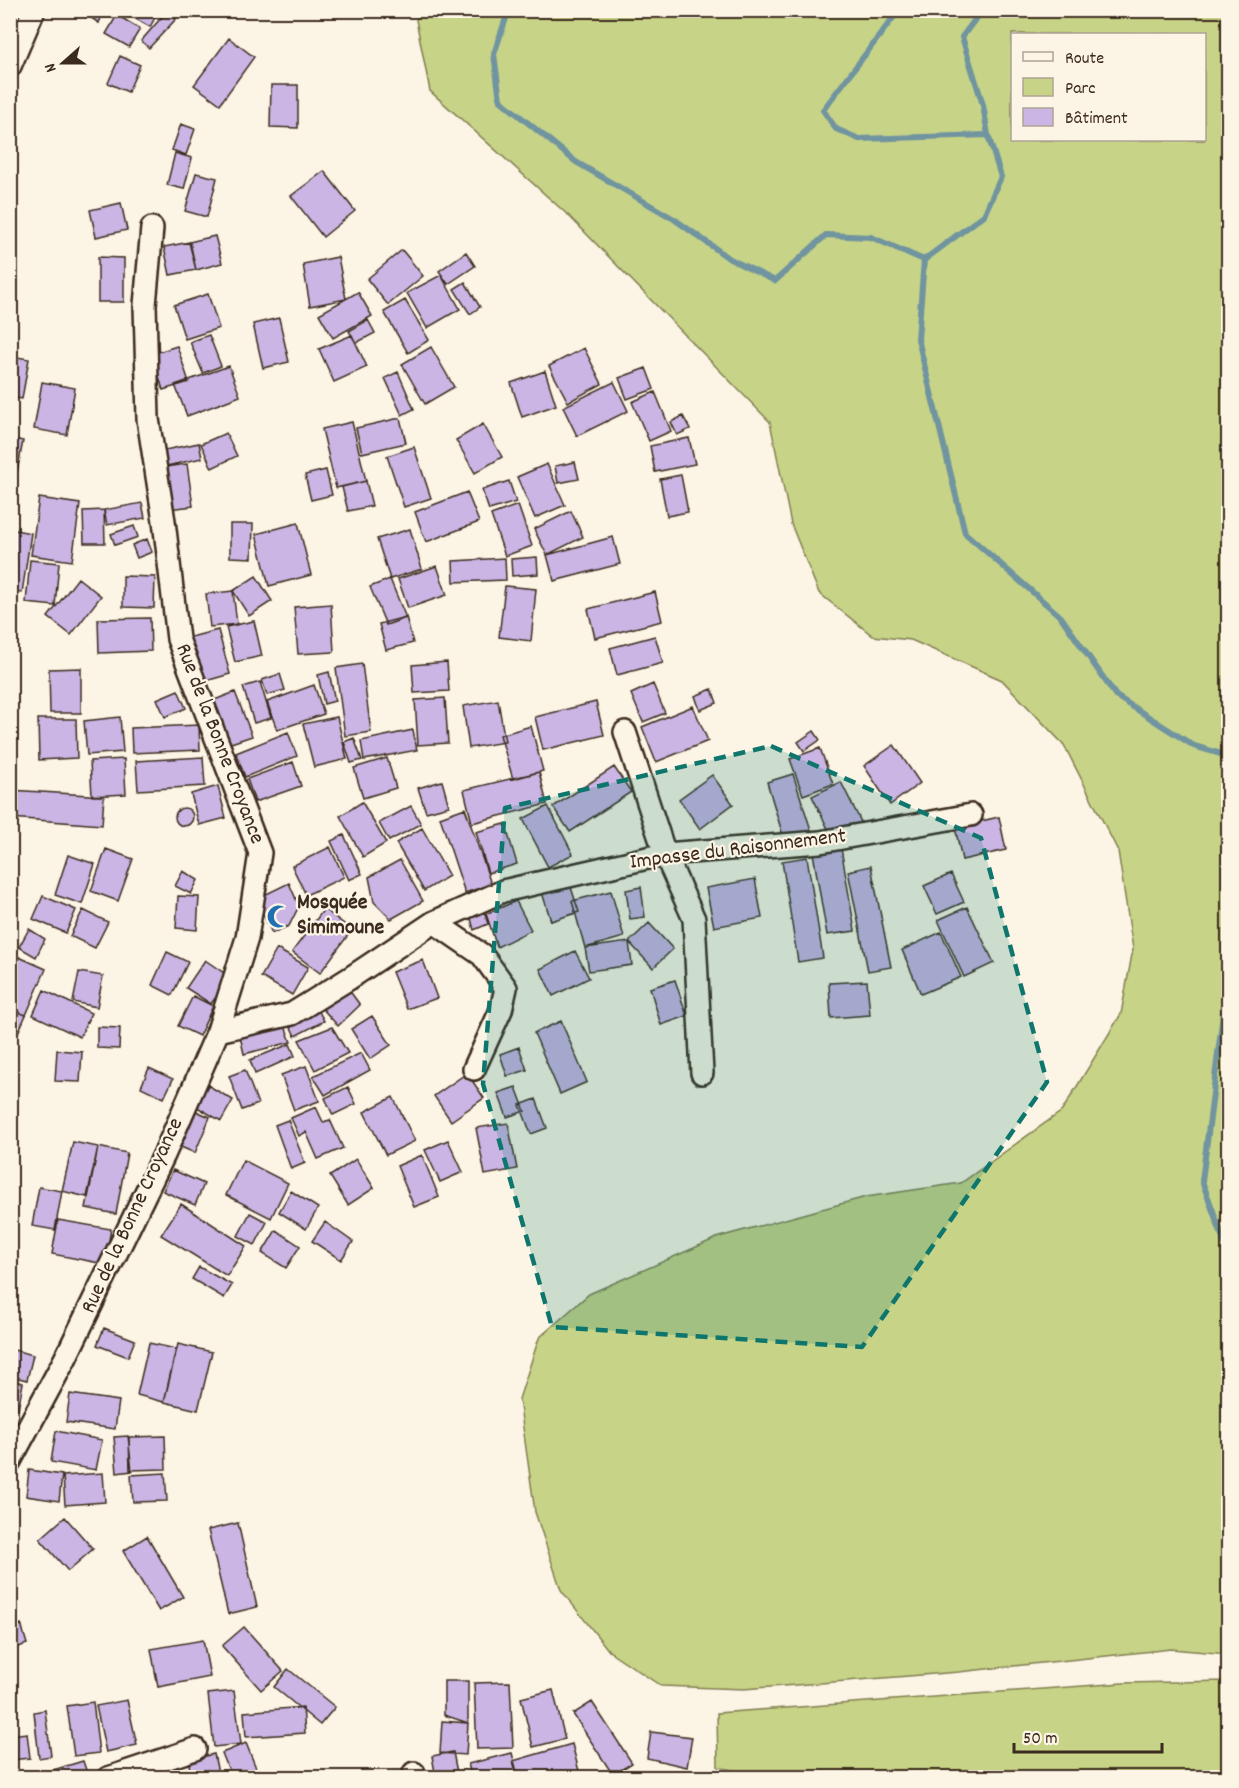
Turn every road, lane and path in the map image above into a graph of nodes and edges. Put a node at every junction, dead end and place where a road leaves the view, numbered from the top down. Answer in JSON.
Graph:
{"nodes":[{"id":1,"x":33,"y":10,"type":"edge"},
{"id":2,"x":10,"y":66,"type":"edge"},
{"id":3,"x":152,"y":228,"type":"dead end"},
{"id":4,"x":625,"y":732,"type":"dead end"},
{"id":5,"x":971,"y":815,"type":"dead end"},
{"id":6,"x":665,"y":854,"type":"junction"},
{"id":7,"x":434,"y":922,"type":"junction"},
{"id":8,"x":218,"y":1031,"type":"junction"},
{"id":9,"x":474,"y":1069,"type":"dead end"},
{"id":10,"x":702,"y":1073,"type":"dead end"},
{"id":11,"x":10,"y":1461,"type":"edge"},
{"id":12,"x":195,"y":1749,"type":"dead end"},
{"id":13,"x":108,"y":1778,"type":"edge"}],
"edges":[{"from":1,"to":2,"type":"street"},
{"from":3,"to":8,"type":"street","name":"Rue de la Bonne Croyance"},
{"from":4,"to":6,"type":"street"},
{"from":5,"to":6,"type":"street","name":"Impasse du Raisonnement"},
{"from":6,"to":7,"type":"street","name":"Impasse du Raisonnement"},
{"from":6,"to":10,"type":"street"},
{"from":7,"to":8,"type":"street","name":"Impasse du Raisonnement"},
{"from":7,"to":9,"type":"street"},
{"from":8,"to":11,"type":"street","name":"Rue de la Bonne Croyance"},
{"from":12,"to":13,"type":"street"}]}
